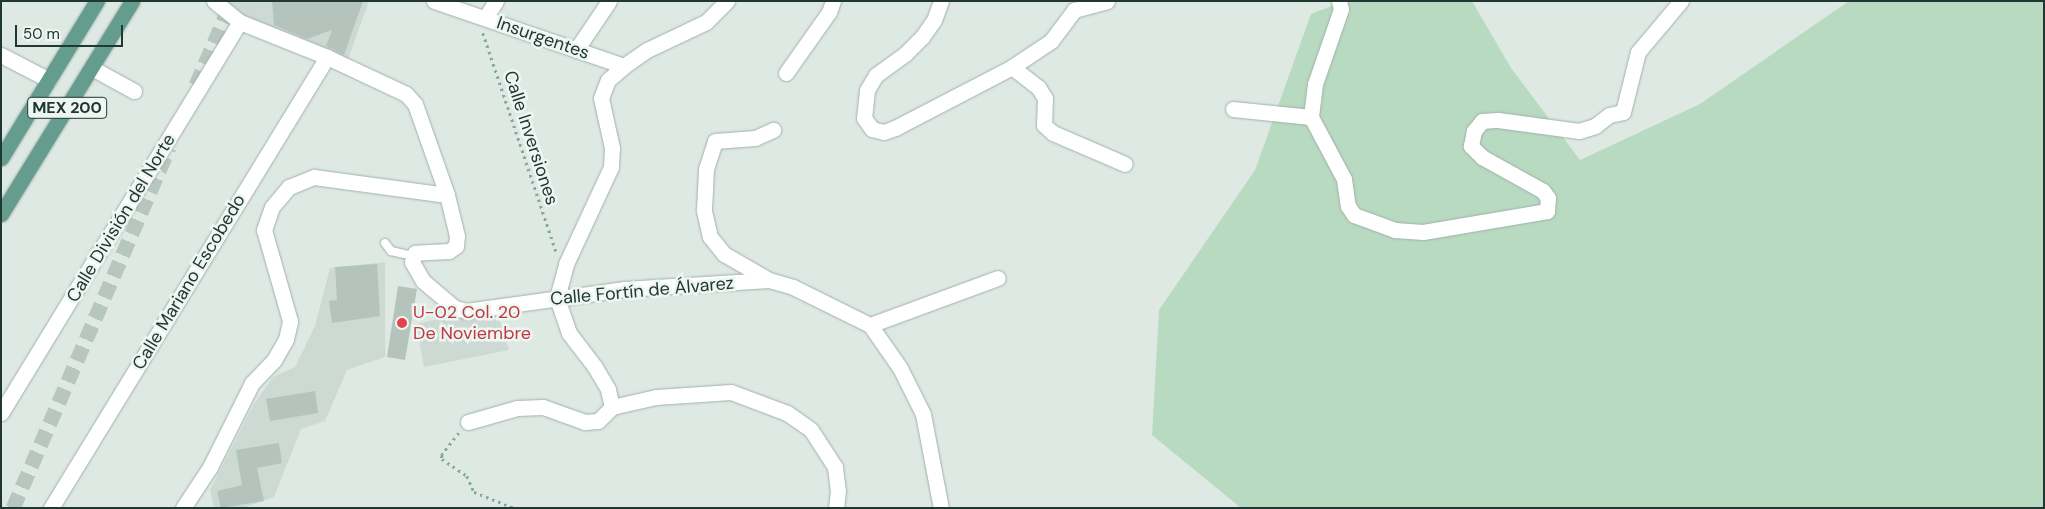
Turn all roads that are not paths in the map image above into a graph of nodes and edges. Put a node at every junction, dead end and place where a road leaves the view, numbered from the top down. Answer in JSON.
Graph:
{"nodes":[{"id":1,"x":97,"y":1,"type":"edge"},
{"id":2,"x":132,"y":1,"type":"edge"},
{"id":3,"x":214,"y":1,"type":"edge"},
{"id":4,"x":434,"y":1,"type":"edge"},
{"id":5,"x":496,"y":1,"type":"edge"},
{"id":6,"x":609,"y":1,"type":"edge"},
{"id":7,"x":727,"y":1,"type":"edge"},
{"id":8,"x":833,"y":1,"type":"edge"},
{"id":9,"x":941,"y":1,"type":"edge"},
{"id":10,"x":1107,"y":1,"type":"edge"},
{"id":11,"x":1338,"y":1,"type":"edge"},
{"id":12,"x":1680,"y":1,"type":"edge"},
{"id":13,"x":485,"y":18,"type":"junction"},
{"id":14,"x":240,"y":22,"type":"junction"},
{"id":15,"x":576,"y":50,"type":"junction"},
{"id":16,"x":1,"y":55,"type":"edge"},
{"id":17,"x":327,"y":57,"type":"junction"},
{"id":18,"x":624,"y":66,"type":"junction"},
{"id":19,"x":1012,"y":67,"type":"junction"},
{"id":20,"x":92,"y":68,"type":"junction"},
{"id":21,"x":786,"y":73,"type":"dead end"},
{"id":22,"x":49,"y":80,"type":"junction"},
{"id":23,"x":134,"y":91,"type":"dead end"},
{"id":24,"x":1233,"y":109,"type":"dead end"},
{"id":25,"x":1311,"y":117,"type":"junction"},
{"id":26,"x":774,"y":130,"type":"dead end"},
{"id":27,"x":1,"y":158,"type":"edge"},
{"id":28,"x":1125,"y":164,"type":"dead end"},
{"id":29,"x":447,"y":194,"type":"junction"},
{"id":30,"x":1,"y":214,"type":"edge"},
{"id":31,"x":385,"y":243,"type":"dead end"},
{"id":32,"x":412,"y":256,"type":"junction"},
{"id":33,"x":998,"y":278,"type":"dead end"},
{"id":34,"x":769,"y":280,"type":"junction"},
{"id":35,"x":557,"y":298,"type":"junction"},
{"id":36,"x":870,"y":325,"type":"junction"},
{"id":37,"x":612,"y":407,"type":"junction"},
{"id":38,"x":1,"y":413,"type":"edge"},
{"id":39,"x":468,"y":422,"type":"road end"},
{"id":40,"x":51,"y":508,"type":"edge"},
{"id":41,"x":183,"y":508,"type":"edge"},
{"id":42,"x":836,"y":508,"type":"edge"},
{"id":43,"x":941,"y":508,"type":"edge"}],
"edges":[{"from":1,"to":22,"type":"main road","number":"MEX 200"},
{"from":2,"to":20,"type":"main road","number":"MEX 200"},
{"from":3,"to":14,"type":"street"},
{"from":4,"to":13,"type":"street","name":"Insurgentes"},
{"from":5,"to":13,"type":"street"},
{"from":6,"to":15,"type":"street"},
{"from":7,"to":18,"type":"street"},
{"from":8,"to":21,"type":"street"},
{"from":9,"to":19,"type":"street"},
{"from":10,"to":19,"type":"street"},
{"from":11,"to":25,"type":"street"},
{"from":12,"to":25,"type":"street"},
{"from":13,"to":15,"type":"street","name":"Insurgentes"},
{"from":14,"to":17,"type":"street"},
{"from":14,"to":38,"type":"street","name":"Calle División del Norte"},
{"from":15,"to":18,"type":"street","name":"Insurgentes"},
{"from":16,"to":22,"type":"street"},
{"from":17,"to":29,"type":"street"},
{"from":17,"to":40,"type":"street","name":"Calle Mariano Escobedo"},
{"from":18,"to":35,"type":"street"},
{"from":19,"to":28,"type":"street"},
{"from":20,"to":23,"type":"street"},
{"from":20,"to":30,"type":"main road","number":"MEX 200"},
{"from":22,"to":27,"type":"main road","number":"MEX 200"},
{"from":24,"to":25,"type":"street"},
{"from":26,"to":34,"type":"street"},
{"from":29,"to":32,"type":"street"},
{"from":29,"to":41,"type":"street"},
{"from":31,"to":32,"type":"lane"},
{"from":32,"to":35,"type":"street","name":"Calle Fortín de Álvarez"},
{"from":33,"to":36,"type":"street"},
{"from":34,"to":35,"type":"street","name":"Calle Fortín de Álvarez"},
{"from":34,"to":36,"type":"street"},
{"from":35,"to":37,"type":"street"},
{"from":36,"to":43,"type":"street"},
{"from":37,"to":39,"type":"street"},
{"from":37,"to":42,"type":"street"}]}
